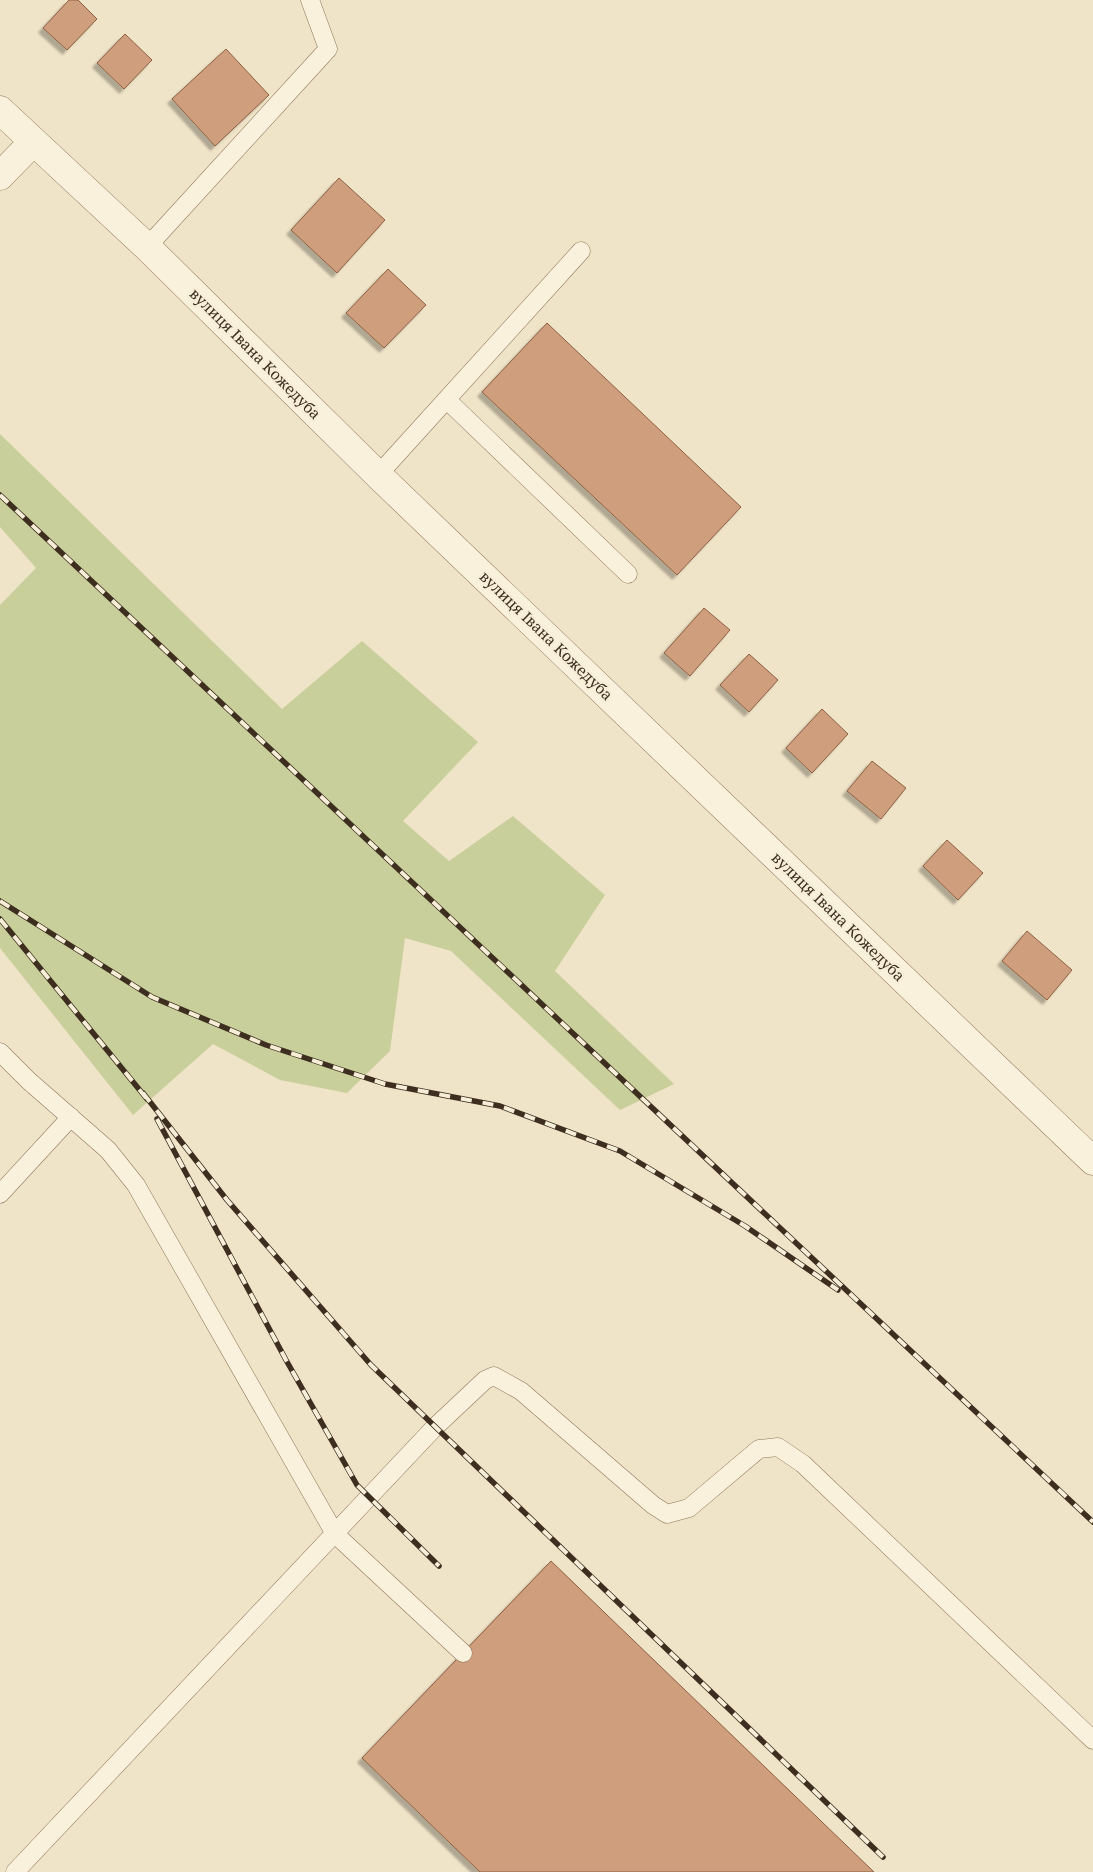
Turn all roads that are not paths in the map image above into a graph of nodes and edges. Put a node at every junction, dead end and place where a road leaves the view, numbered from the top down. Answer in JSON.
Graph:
{"nodes":[{"id":1,"x":310,"y":0,"type":"edge"},
{"id":2,"x":0,"y":110,"type":"edge"},
{"id":3,"x":33,"y":142,"type":"junction"},
{"id":4,"x":0,"y":176,"type":"edge"},
{"id":5,"x":147,"y":247,"type":"junction"},
{"id":6,"x":581,"y":251,"type":"dead end"},
{"id":7,"x":447,"y":400,"type":"junction"},
{"id":8,"x":378,"y":475,"type":"junction"},
{"id":9,"x":628,"y":574,"type":"dead end"},
{"id":10,"x":0,"y":1052,"type":"edge"},
{"id":11,"x":71,"y":1117,"type":"junction"},
{"id":12,"x":1093,"y":1161,"type":"edge"},
{"id":13,"x":0,"y":1194,"type":"edge"},
{"id":14,"x":335,"y":1534,"type":"junction"},
{"id":15,"x":463,"y":1653,"type":"dead end"},
{"id":16,"x":1093,"y":1740,"type":"edge"},
{"id":17,"x":15,"y":1872,"type":"edge"}],
"edges":[{"from":1,"to":5,"type":"lane"},
{"from":2,"to":3,"type":"street","name":"вулиця Івана Кожедуба"},
{"from":3,"to":4,"type":"street"},
{"from":3,"to":5,"type":"street","name":"вулиця Івана Кожедуба"},
{"from":5,"to":8,"type":"street","name":"вулиця Івана Кожедуба"},
{"from":6,"to":7,"type":"lane"},
{"from":7,"to":8,"type":"lane"},
{"from":7,"to":9,"type":"lane"},
{"from":8,"to":12,"type":"street","name":"вулиця Івана Кожедуба"},
{"from":10,"to":11,"type":"lane"},
{"from":11,"to":13,"type":"lane"},
{"from":11,"to":14,"type":"lane"},
{"from":14,"to":15,"type":"lane"},
{"from":14,"to":16,"type":"lane"},
{"from":14,"to":17,"type":"lane"}]}
